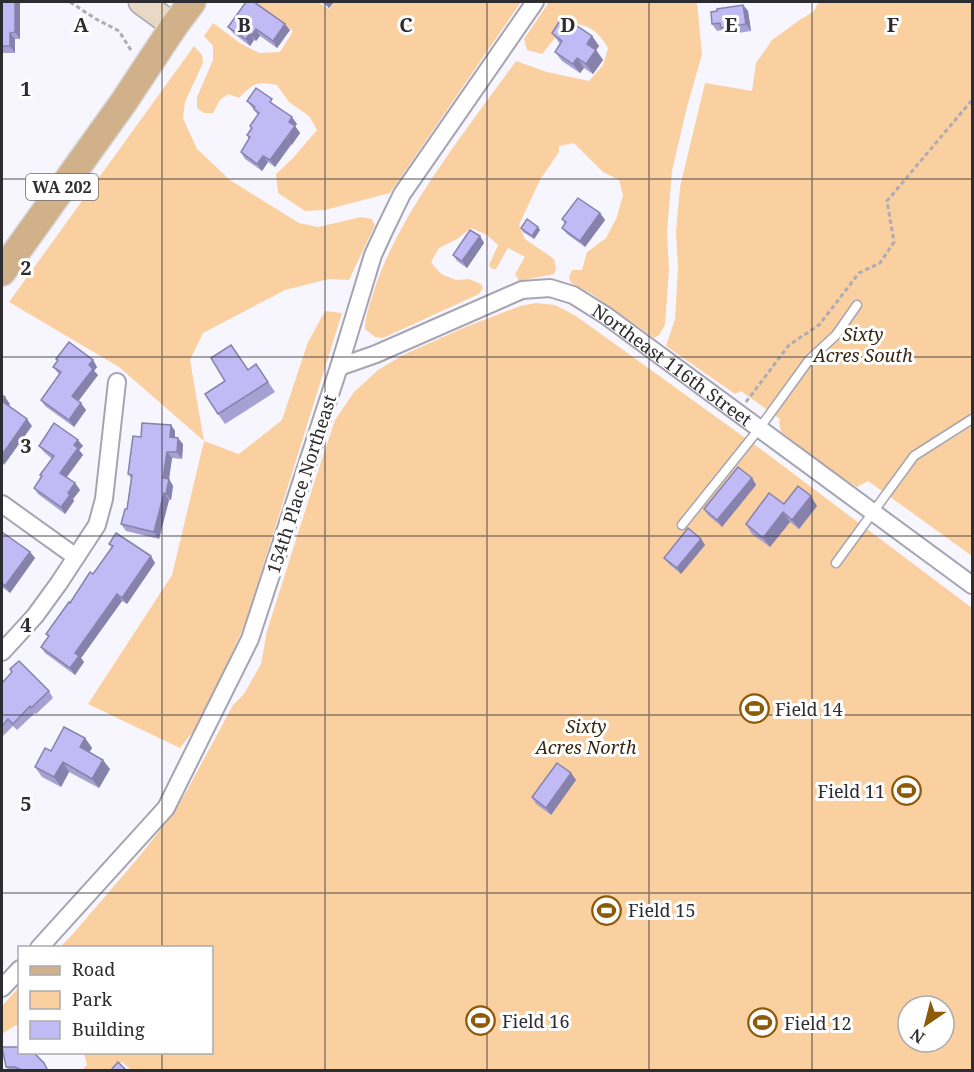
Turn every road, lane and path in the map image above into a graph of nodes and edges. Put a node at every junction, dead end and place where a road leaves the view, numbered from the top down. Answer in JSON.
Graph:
{"nodes":[{"id":1,"x":70,"y":2,"type":"edge"},
{"id":2,"x":141,"y":2,"type":"edge"},
{"id":3,"x":192,"y":2,"type":"edge"},
{"id":4,"x":535,"y":2,"type":"edge"},
{"id":5,"x":174,"y":26,"type":"junction"},
{"id":6,"x":134,"y":53,"type":"dead end"},
{"id":7,"x":972,"y":100,"type":"edge"},
{"id":8,"x":2,"y":272,"type":"edge"},
{"id":9,"x":857,"y":305,"type":"dead end"},
{"id":10,"x":339,"y":367,"type":"junction"},
{"id":11,"x":117,"y":382,"type":"dead end"},
{"id":12,"x":738,"y":413,"type":"junction"},
{"id":13,"x":972,"y":418,"type":"edge"},
{"id":14,"x":759,"y":429,"type":"junction"},
{"id":15,"x":2,"y":504,"type":"edge"},
{"id":16,"x":872,"y":512,"type":"junction"},
{"id":17,"x":682,"y":525,"type":"dead end"},
{"id":18,"x":76,"y":557,"type":"junction"},
{"id":19,"x":836,"y":563,"type":"dead end"},
{"id":20,"x":972,"y":585,"type":"edge"},
{"id":21,"x":2,"y":652,"type":"edge"},
{"id":22,"x":41,"y":946,"type":"edge"},
{"id":23,"x":18,"y":971,"type":"edge"},
{"id":24,"x":2,"y":988,"type":"edge"}],
"edges":[{"from":1,"to":6,"type":"path"},
{"from":2,"to":5,"type":"street"},
{"from":3,"to":5,"type":"main road","number":"WA 202"},
{"from":4,"to":10,"type":"street","name":"154th Place Northeast"},
{"from":5,"to":8,"type":"main road","number":"WA 202"},
{"from":7,"to":12,"type":"path"},
{"from":9,"to":14,"type":"lane"},
{"from":10,"to":12,"type":"street","name":"Northeast 116th Street"},
{"from":10,"to":22,"type":"street","name":"154th Place Northeast"},
{"from":11,"to":18,"type":"street"},
{"from":12,"to":14,"type":"street","name":"Northeast 116th Street"},
{"from":13,"to":16,"type":"lane"},
{"from":14,"to":16,"type":"street","name":"Northeast 116th Street"},
{"from":14,"to":17,"type":"lane"},
{"from":15,"to":18,"type":"street"},
{"from":16,"to":19,"type":"lane"},
{"from":16,"to":20,"type":"street","name":"Northeast 116th Street"},
{"from":18,"to":21,"type":"street"},
{"from":23,"to":24,"type":"street"}]}
